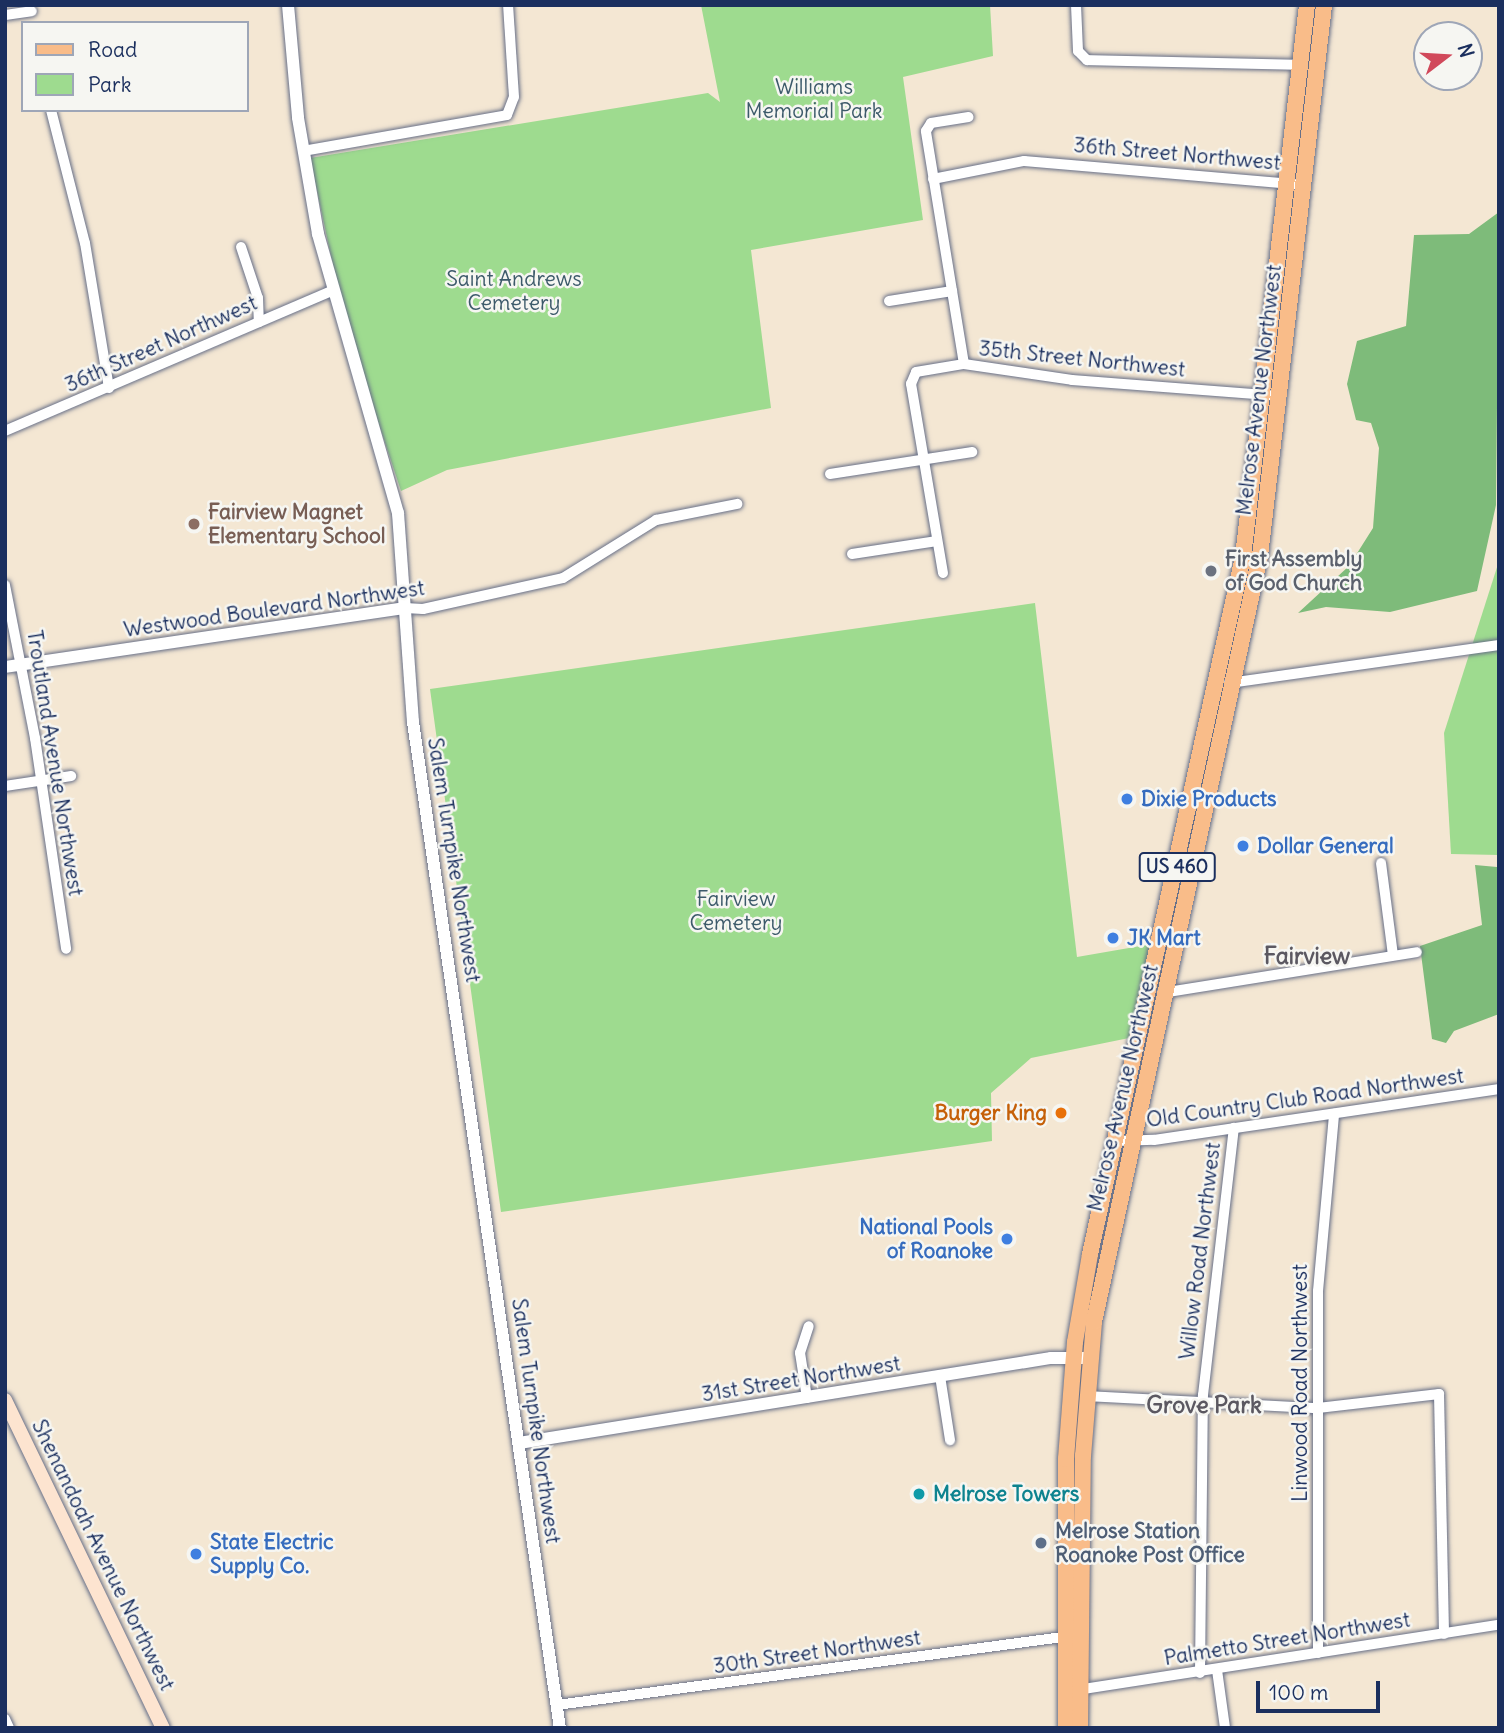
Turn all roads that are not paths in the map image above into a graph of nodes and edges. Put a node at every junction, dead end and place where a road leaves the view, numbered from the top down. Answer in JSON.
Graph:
{"nodes":[{"id":1,"x":288,"y":5,"type":"edge"},
{"id":2,"x":508,"y":5,"type":"edge"},
{"id":3,"x":1076,"y":5,"type":"edge"},
{"id":4,"x":1307,"y":5,"type":"edge"},
{"id":5,"x":1324,"y":5,"type":"edge"},
{"id":6,"x":32,"y":8,"type":"edge"},
{"id":7,"x":5,"y":15,"type":"edge"},
{"id":8,"x":1308,"y":67,"type":"junction"},
{"id":9,"x":52,"y":112,"type":"edge"},
{"id":10,"x":969,"y":117,"type":"dead end"},
{"id":11,"x":303,"y":151,"type":"junction"},
{"id":12,"x":933,"y":179,"type":"junction"},
{"id":13,"x":1296,"y":184,"type":"junction"},
{"id":14,"x":241,"y":247,"type":"dead end"},
{"id":15,"x":331,"y":291,"type":"junction"},
{"id":16,"x":952,"y":291,"type":"junction"},
{"id":17,"x":888,"y":301,"type":"dead end"},
{"id":18,"x":259,"y":322,"type":"junction"},
{"id":19,"x":964,"y":364,"type":"junction"},
{"id":20,"x":109,"y":388,"type":"junction"},
{"id":21,"x":1264,"y":395,"type":"junction"},
{"id":22,"x":1281,"y":396,"type":"junction"},
{"id":23,"x":5,"y":431,"type":"edge"},
{"id":24,"x":972,"y":452,"type":"dead end"},
{"id":25,"x":923,"y":460,"type":"junction"},
{"id":26,"x":830,"y":474,"type":"dead end"},
{"id":27,"x":737,"y":504,"type":"dead end"},
{"id":28,"x":937,"y":541,"type":"junction"},
{"id":29,"x":852,"y":554,"type":"dead end"},
{"id":30,"x":943,"y":573,"type":"dead end"},
{"id":31,"x":5,"y":585,"type":"edge"},
{"id":32,"x":405,"y":608,"type":"junction"},
{"id":33,"x":1499,"y":645,"type":"edge"},
{"id":34,"x":21,"y":664,"type":"junction"},
{"id":35,"x":5,"y":667,"type":"edge"},
{"id":36,"x":1218,"y":683,"type":"junction"},
{"id":37,"x":1235,"y":684,"type":"junction"},
{"id":38,"x":71,"y":776,"type":"dead end"},
{"id":39,"x":40,"y":780,"type":"junction"},
{"id":40,"x":5,"y":786,"type":"edge"},
{"id":41,"x":1381,"y":863,"type":"dead end"},
{"id":42,"x":66,"y":949,"type":"dead end"},
{"id":43,"x":1417,"y":952,"type":"dead end"},
{"id":44,"x":1393,"y":955,"type":"junction"},
{"id":45,"x":1166,"y":992,"type":"junction"},
{"id":46,"x":1148,"y":996,"type":"junction"},
{"id":47,"x":1499,"y":1090,"type":"edge"},
{"id":48,"x":1334,"y":1114,"type":"junction"},
{"id":49,"x":1234,"y":1128,"type":"junction"},
{"id":50,"x":1124,"y":1141,"type":"junction"},
{"id":51,"x":809,"y":1326,"type":"dead end"},
{"id":52,"x":1081,"y":1358,"type":"junction"},
{"id":53,"x":940,"y":1376,"type":"junction"},
{"id":54,"x":1086,"y":1396,"type":"junction"},
{"id":55,"x":807,"y":1398,"type":"junction"},
{"id":56,"x":5,"y":1400,"type":"edge"},
{"id":57,"x":1203,"y":1401,"type":"junction"},
{"id":58,"x":1318,"y":1408,"type":"junction"},
{"id":59,"x":950,"y":1440,"type":"dead end"},
{"id":60,"x":519,"y":1443,"type":"junction"},
{"id":61,"x":1499,"y":1625,"type":"edge"},
{"id":62,"x":1444,"y":1634,"type":"junction"},
{"id":63,"x":1074,"y":1636,"type":"junction"},
{"id":64,"x":1318,"y":1653,"type":"junction"},
{"id":65,"x":1217,"y":1670,"type":"junction"},
{"id":66,"x":1200,"y":1673,"type":"junction"},
{"id":67,"x":1073,"y":1690,"type":"junction"},
{"id":68,"x":557,"y":1705,"type":"junction"},
{"id":69,"x":5,"y":1718,"type":"edge"},
{"id":70,"x":9,"y":1728,"type":"edge"},
{"id":71,"x":163,"y":1728,"type":"edge"},
{"id":72,"x":560,"y":1728,"type":"edge"},
{"id":73,"x":1066,"y":1728,"type":"edge"},
{"id":74,"x":1080,"y":1728,"type":"edge"},
{"id":75,"x":1225,"y":1728,"type":"edge"}],
"edges":[{"from":1,"to":11,"type":"street","name":"Salem Turnpike Northwest"},
{"from":2,"to":11,"type":"street"},
{"from":3,"to":8,"type":"street"},
{"from":4,"to":8,"type":"main road","name":"Melrose Avenue Northwest","number":"US 460"},
{"from":5,"to":8,"type":"main road","name":"Melrose Avenue Northwest","number":"US 460"},
{"from":6,"to":7,"type":"street"},
{"from":8,"to":13,"type":"main road","name":"Melrose Avenue Northwest","number":"US 460"},
{"from":9,"to":20,"type":"street"},
{"from":10,"to":12,"type":"street"},
{"from":11,"to":15,"type":"street","name":"Salem Turnpike Northwest"},
{"from":12,"to":13,"type":"street","name":"36th Street Northwest"},
{"from":12,"to":16,"type":"street"},
{"from":13,"to":21,"type":"main road","name":"Melrose Avenue Northwest","number":"US 460"},
{"from":13,"to":22,"type":"main road","name":"Melrose Avenue Northwest","number":"US 460"},
{"from":14,"to":18,"type":"street"},
{"from":15,"to":18,"type":"street","name":"36th Street Northwest"},
{"from":15,"to":32,"type":"street","name":"Salem Turnpike Northwest"},
{"from":16,"to":17,"type":"street"},
{"from":16,"to":19,"type":"street"},
{"from":18,"to":20,"type":"street","name":"36th Street Northwest"},
{"from":19,"to":21,"type":"street","name":"35th Street Northwest"},
{"from":19,"to":25,"type":"street","name":"35th Street Northwest"},
{"from":20,"to":23,"type":"street","name":"36th Street Northwest"},
{"from":21,"to":22,"type":"street","name":"35th Street Northwest"},
{"from":21,"to":36,"type":"main road","name":"Melrose Avenue Northwest","number":"US 460"},
{"from":22,"to":37,"type":"main road","name":"Melrose Avenue Northwest","number":"US 460"},
{"from":24,"to":25,"type":"street"},
{"from":25,"to":26,"type":"street"},
{"from":25,"to":28,"type":"street"},
{"from":27,"to":32,"type":"street","name":"Westwood Boulevard Northwest"},
{"from":28,"to":29,"type":"street"},
{"from":28,"to":30,"type":"street"},
{"from":31,"to":34,"type":"street","name":"Troutland Avenue Northwest"},
{"from":32,"to":34,"type":"street","name":"Westwood Boulevard Northwest"},
{"from":32,"to":60,"type":"street","name":"Salem Turnpike Northwest"},
{"from":33,"to":37,"type":"street"},
{"from":34,"to":35,"type":"street","name":"Westwood Boulevard Northwest"},
{"from":34,"to":39,"type":"street","name":"Troutland Avenue Northwest"},
{"from":36,"to":37,"type":"street"},
{"from":36,"to":46,"type":"main road","name":"Melrose Avenue Northwest","number":"US 460"},
{"from":37,"to":45,"type":"main road","name":"Melrose Avenue Northwest","number":"US 460"},
{"from":38,"to":39,"type":"street"},
{"from":39,"to":40,"type":"street"},
{"from":39,"to":42,"type":"street","name":"Troutland Avenue Northwest"},
{"from":41,"to":44,"type":"street"},
{"from":43,"to":44,"type":"street"},
{"from":44,"to":45,"type":"street"},
{"from":45,"to":46,"type":"street"},
{"from":45,"to":50,"type":"main road","name":"Melrose Avenue Northwest","number":"US 460"},
{"from":46,"to":50,"type":"main road","name":"Melrose Avenue Northwest","number":"US 460"},
{"from":47,"to":48,"type":"street","name":"Old Country Club Road Northwest"},
{"from":48,"to":49,"type":"street","name":"Old Country Club Road Northwest"},
{"from":48,"to":58,"type":"street","name":"Linwood Road Northwest"},
{"from":49,"to":50,"type":"street","name":"Old Country Club Road Northwest"},
{"from":49,"to":57,"type":"street","name":"Willow Road Northwest"},
{"from":50,"to":52,"type":"main road","name":"Melrose Avenue Northwest","number":"US 460"},
{"from":51,"to":55,"type":"street"},
{"from":52,"to":53,"type":"street","name":"31st Street Northwest"},
{"from":52,"to":54,"type":"main road","name":"Melrose Avenue Northwest","number":"US 460"},
{"from":52,"to":63,"type":"main road","name":"Melrose Avenue Northwest","number":"US 460"},
{"from":53,"to":55,"type":"street","name":"31st Street Northwest"},
{"from":53,"to":59,"type":"street"},
{"from":54,"to":57,"type":"street"},
{"from":54,"to":63,"type":"main road","name":"Melrose Avenue Northwest","number":"US 460"},
{"from":55,"to":60,"type":"street","name":"31st Street Northwest"},
{"from":56,"to":71,"type":"main road","name":"Shenandoah Avenue Northwest"},
{"from":57,"to":58,"type":"street"},
{"from":57,"to":66,"type":"street","name":"Willow Road Northwest"},
{"from":58,"to":62,"type":"street"},
{"from":58,"to":64,"type":"street","name":"Linwood Road Northwest"},
{"from":60,"to":68,"type":"street","name":"Salem Turnpike Northwest"},
{"from":61,"to":62,"type":"street","name":"Palmetto Street Northwest"},
{"from":62,"to":64,"type":"street","name":"Palmetto Street Northwest"},
{"from":63,"to":67,"type":"main road","name":"Melrose Avenue Northwest","number":"US 460"},
{"from":63,"to":68,"type":"street","name":"30th Street Northwest"},
{"from":64,"to":65,"type":"street","name":"Palmetto Street Northwest"},
{"from":65,"to":66,"type":"street","name":"Palmetto Street Northwest"},
{"from":65,"to":75,"type":"street"},
{"from":66,"to":67,"type":"street","name":"Palmetto Street Northwest"},
{"from":67,"to":73,"type":"main road","name":"Melrose Avenue Northwest","number":"US 460"},
{"from":67,"to":74,"type":"main road","name":"Melrose Avenue Northwest","number":"US 460"},
{"from":68,"to":72,"type":"street","name":"Salem Turnpike Northwest"},
{"from":69,"to":70,"type":"street"}]}
